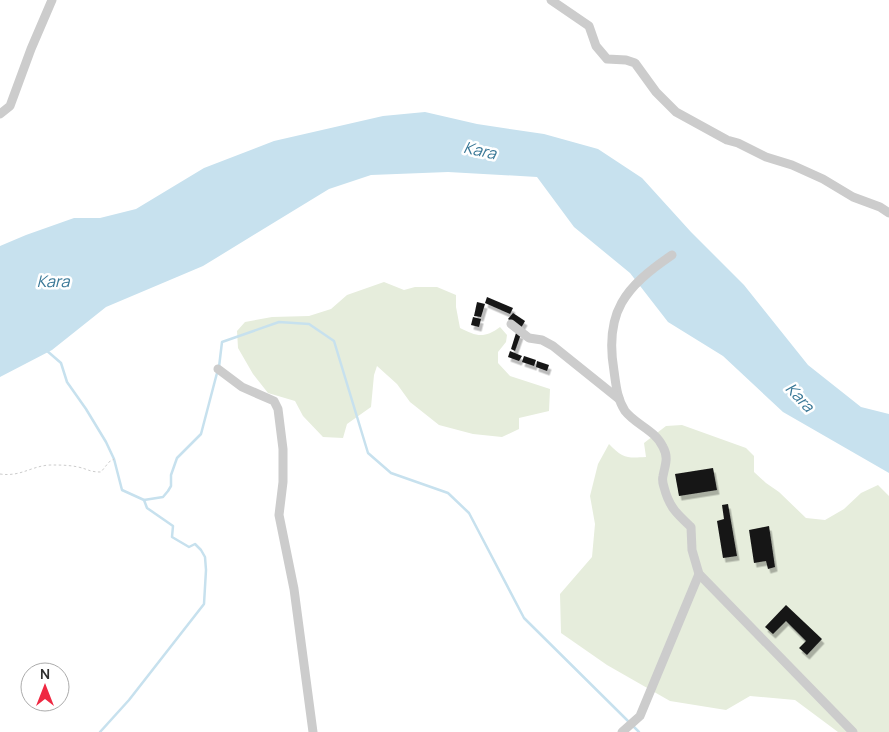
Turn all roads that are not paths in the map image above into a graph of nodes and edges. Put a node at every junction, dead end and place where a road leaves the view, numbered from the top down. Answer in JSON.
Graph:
{"nodes":[{"id":1,"x":52,"y":0,"type":"edge"},
{"id":2,"x":551,"y":0,"type":"edge"},
{"id":3,"x":0,"y":114,"type":"edge"},
{"id":4,"x":889,"y":213,"type":"edge"},
{"id":5,"x":672,"y":255,"type":"dead end"},
{"id":6,"x":511,"y":324,"type":"dead end"},
{"id":7,"x":218,"y":370,"type":"dead end"},
{"id":8,"x":619,"y":399,"type":"junction"},
{"id":9,"x":699,"y":574,"type":"junction"},
{"id":10,"x":623,"y":731,"type":"edge"},
{"id":11,"x":313,"y":732,"type":"edge"},
{"id":12,"x":853,"y":732,"type":"edge"}],
"edges":[{"from":1,"to":3,"type":"street"},
{"from":2,"to":4,"type":"street"},
{"from":5,"to":8,"type":"street"},
{"from":6,"to":8,"type":"street"},
{"from":7,"to":11,"type":"street"},
{"from":8,"to":9,"type":"street"},
{"from":9,"to":10,"type":"street"},
{"from":9,"to":12,"type":"street"}]}
